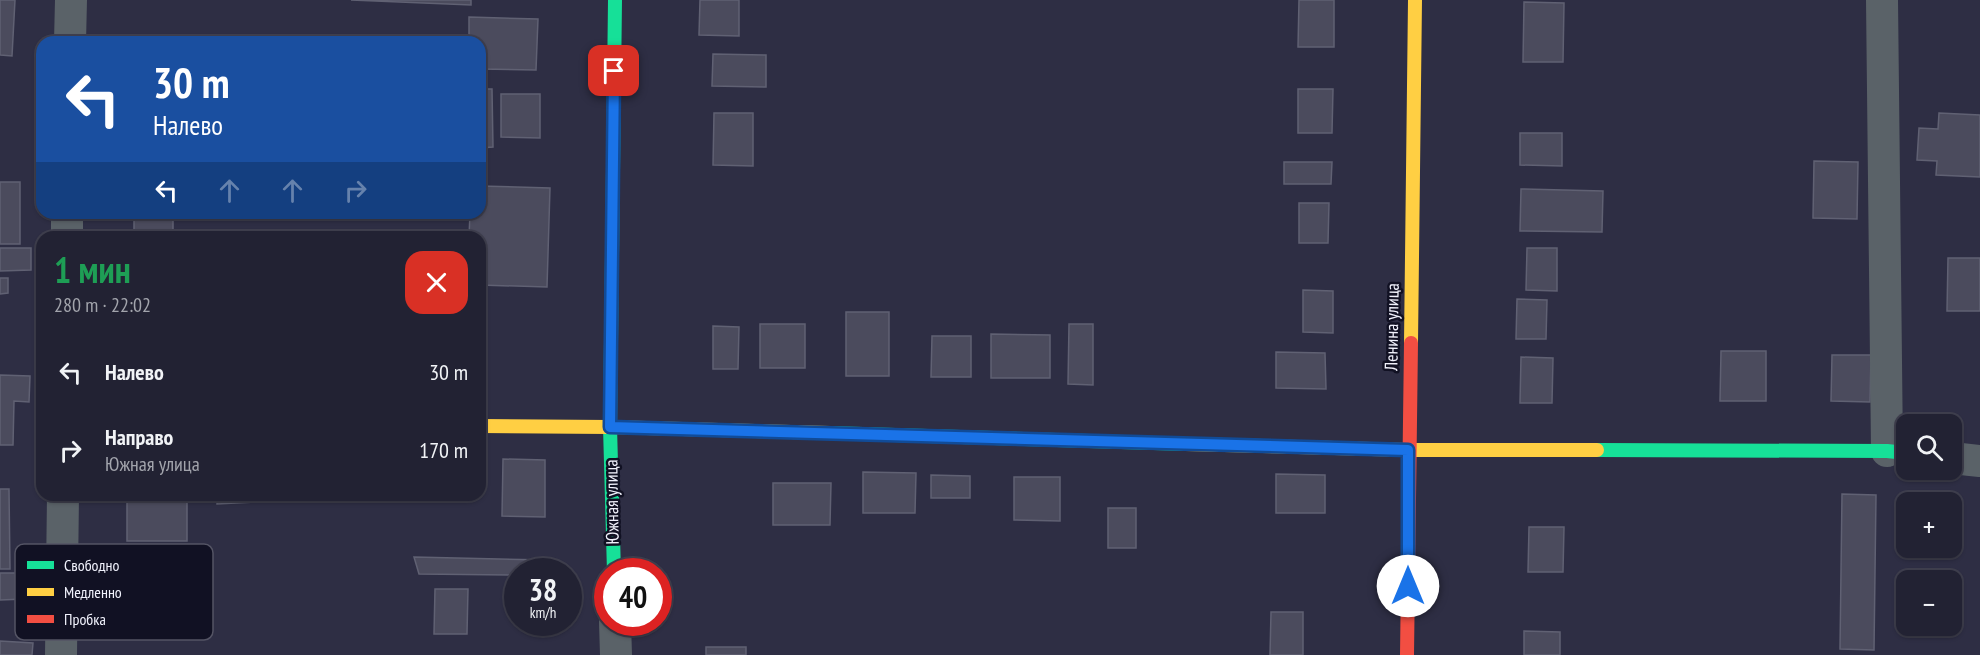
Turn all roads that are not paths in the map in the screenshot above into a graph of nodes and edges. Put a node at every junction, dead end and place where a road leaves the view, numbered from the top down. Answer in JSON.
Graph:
{"nodes":[{"id":1,"x":70,"y":0,"type":"edge"},
{"id":2,"x":615,"y":0,"type":"edge"},
{"id":3,"x":1415,"y":0,"type":"edge"},
{"id":4,"x":1882,"y":0,"type":"edge"},
{"id":5,"x":70,"y":36,"type":"edge"},
{"id":6,"x":1896,"y":422,"type":"edge"},
{"id":7,"x":486,"y":426,"type":"edge"},
{"id":8,"x":610,"y":427,"type":"junction"},
{"id":9,"x":1408,"y":450,"type":"junction"},
{"id":10,"x":1896,"y":452,"type":"edge"},
{"id":11,"x":1962,"y":459,"type":"edge"},
{"id":12,"x":1980,"y":461,"type":"edge"},
{"id":13,"x":63,"y":501,"type":"edge"},
{"id":14,"x":62,"y":544,"type":"edge"},
{"id":15,"x":614,"y":558,"type":"edge"},
{"id":16,"x":615,"y":636,"type":"edge"},
{"id":17,"x":61,"y":640,"type":"edge"},
{"id":18,"x":61,"y":655,"type":"edge"},
{"id":19,"x":616,"y":655,"type":"edge"},
{"id":20,"x":1407,"y":655,"type":"edge"}],
"edges":[{"from":1,"to":5,"type":"street"},
{"from":2,"to":8,"type":"street","name":"Южная улица"},
{"from":3,"to":9,"type":"street","name":"Ленина улица"},
{"from":4,"to":6,"type":"street"},
{"from":7,"to":8,"type":"street"},
{"from":8,"to":9,"type":"street"},
{"from":8,"to":15,"type":"street","name":"Южная улица"},
{"from":9,"to":10,"type":"street"},
{"from":9,"to":20,"type":"street","name":"Ленина улица"},
{"from":11,"to":12,"type":"street"},
{"from":13,"to":14,"type":"street"},
{"from":16,"to":19,"type":"street"},
{"from":17,"to":18,"type":"street"}]}
